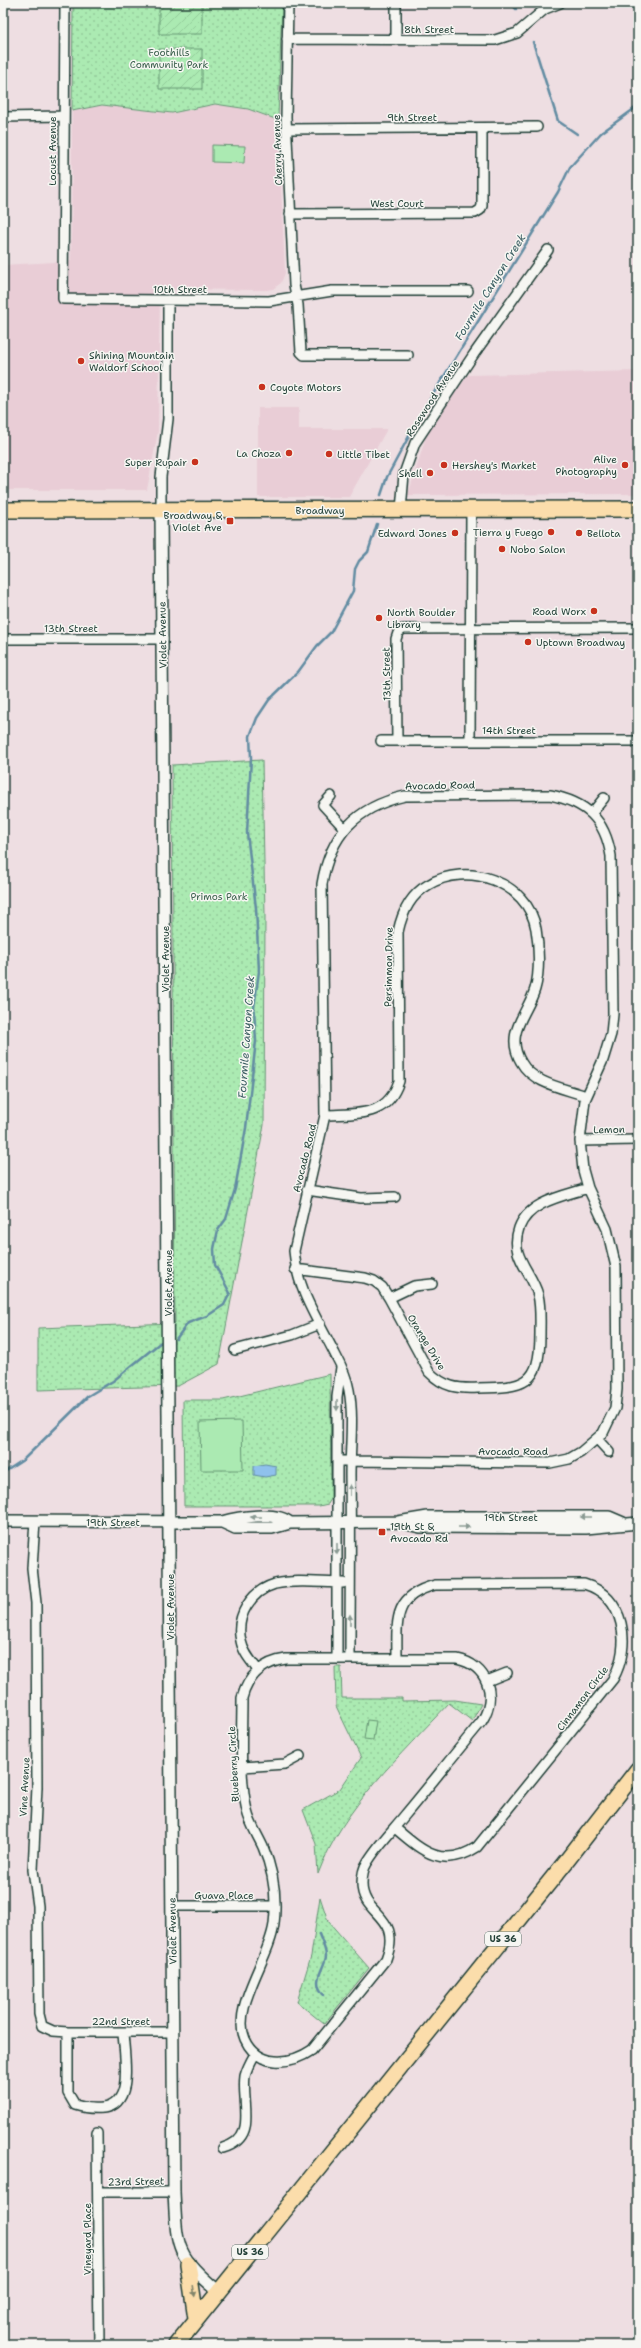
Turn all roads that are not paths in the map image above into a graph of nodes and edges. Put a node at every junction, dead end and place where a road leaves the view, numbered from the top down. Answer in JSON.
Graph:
{"nodes":[{"id":1,"x":65,"y":3,"type":"edge"},
{"id":2,"x":288,"y":3,"type":"edge"},
{"id":3,"x":396,"y":3,"type":"edge"},
{"id":4,"x":560,"y":3,"type":"edge"},
{"id":5,"x":287,"y":39,"type":"junction"},
{"id":6,"x":396,"y":40,"type":"junction"},
{"id":7,"x":63,"y":116,"type":"junction"},
{"id":8,"x":3,"y":117,"type":"edge"},
{"id":9,"x":537,"y":127,"type":"dead end"},
{"id":10,"x":482,"y":128,"type":"junction"},
{"id":11,"x":287,"y":129,"type":"junction"},
{"id":12,"x":290,"y":214,"type":"junction"},
{"id":13,"x":548,"y":250,"type":"dead end"},
{"id":14,"x":468,"y":291,"type":"dead end"},
{"id":15,"x":296,"y":295,"type":"junction"},
{"id":16,"x":63,"y":299,"type":"joint"},
{"id":17,"x":168,"y":300,"type":"junction"},
{"id":18,"x":408,"y":355,"type":"dead end"},
{"id":19,"x":638,"y":509,"type":"edge"},
{"id":20,"x":3,"y":510,"type":"edge"},
{"id":21,"x":401,"y":510,"type":"junction"},
{"id":22,"x":471,"y":510,"type":"junction"},
{"id":23,"x":161,"y":511,"type":"junction"},
{"id":24,"x":470,"y":628,"type":"junction"},
{"id":25,"x":638,"y":628,"type":"edge"},
{"id":26,"x":3,"y":639,"type":"edge"},
{"id":27,"x":163,"y":639,"type":"junction"},
{"id":28,"x":381,"y":741,"type":"dead end"},
{"id":29,"x":397,"y":741,"type":"junction"},
{"id":30,"x":470,"y":741,"type":"junction"},
{"id":31,"x":638,"y":741,"type":"edge"},
{"id":32,"x":331,"y":796,"type":"dead end"},
{"id":33,"x":604,"y":798,"type":"dead end"},
{"id":34,"x":592,"y":813,"type":"junction"},
{"id":35,"x":344,"y":829,"type":"junction"},
{"id":36,"x":586,"y":1096,"type":"junction"},
{"id":37,"x":325,"y":1115,"type":"junction"},
{"id":38,"x":638,"y":1140,"type":"edge"},
{"id":39,"x":580,"y":1141,"type":"junction"},
{"id":40,"x":588,"y":1188,"type":"junction"},
{"id":41,"x":307,"y":1190,"type":"junction"},
{"id":42,"x":395,"y":1198,"type":"dead end"},
{"id":43,"x":295,"y":1269,"type":"junction"},
{"id":44,"x":432,"y":1284,"type":"dead end"},
{"id":45,"x":389,"y":1298,"type":"junction"},
{"id":46,"x":320,"y":1324,"type":"junction"},
{"id":47,"x":235,"y":1350,"type":"dead end"},
{"id":48,"x":341,"y":1366,"type":"junction"},
{"id":49,"x":597,"y":1439,"type":"junction"},
{"id":50,"x":609,"y":1452,"type":"dead end"},
{"id":51,"x":337,"y":1461,"type":"junction"},
{"id":52,"x":350,"y":1462,"type":"junction"},
{"id":53,"x":3,"y":1521,"type":"edge"},
{"id":54,"x":35,"y":1521,"type":"junction"},
{"id":55,"x":170,"y":1522,"type":"junction"},
{"id":56,"x":337,"y":1522,"type":"junction"},
{"id":57,"x":350,"y":1522,"type":"junction"},
{"id":58,"x":638,"y":1523,"type":"edge"},
{"id":59,"x":338,"y":1583,"type":"junction"},
{"id":60,"x":350,"y":1583,"type":"junction"},
{"id":61,"x":337,"y":1659,"type":"junction"},
{"id":62,"x":350,"y":1659,"type":"junction"},
{"id":63,"x":397,"y":1659,"type":"junction"},
{"id":64,"x":258,"y":1670,"type":"junction"},
{"id":65,"x":507,"y":1673,"type":"dead end"},
{"id":66,"x":487,"y":1681,"type":"junction"},
{"id":67,"x":300,"y":1756,"type":"dead end"},
{"id":68,"x":242,"y":1767,"type":"junction"},
{"id":69,"x":638,"y":1769,"type":"edge"},
{"id":70,"x":395,"y":1828,"type":"junction"},
{"id":71,"x":172,"y":1906,"type":"junction"},
{"id":72,"x":275,"y":1906,"type":"junction"},
{"id":73,"x":68,"y":2032,"type":"junction"},
{"id":74,"x":123,"y":2032,"type":"junction"},
{"id":75,"x":173,"y":2032,"type":"junction"},
{"id":76,"x":256,"y":2054,"type":"junction"},
{"id":77,"x":97,"y":2133,"type":"dead end"},
{"id":78,"x":223,"y":2148,"type":"dead end"},
{"id":79,"x":98,"y":2192,"type":"junction"},
{"id":80,"x":174,"y":2192,"type":"junction"},
{"id":81,"x":188,"y":2264,"type":"junction"},
{"id":82,"x":218,"y":2291,"type":"junction"},
{"id":83,"x":196,"y":2318,"type":"junction"},
{"id":84,"x":98,"y":2345,"type":"edge"},
{"id":85,"x":176,"y":2345,"type":"edge"}],
"edges":[{"from":1,"to":7,"type":"street","name":"Locust Avenue"},
{"from":2,"to":5,"type":"street","name":"Cherry Avenue"},
{"from":3,"to":6,"type":"street"},
{"from":4,"to":6,"type":"street","name":"8th Street"},
{"from":5,"to":6,"type":"street","name":"8th Street"},
{"from":5,"to":11,"type":"street","name":"Cherry Avenue"},
{"from":7,"to":8,"type":"street"},
{"from":7,"to":16,"type":"street","name":"Locust Avenue"},
{"from":9,"to":10,"type":"street","name":"9th Street"},
{"from":10,"to":11,"type":"street","name":"9th Street"},
{"from":10,"to":12,"type":"street","name":"West Court"},
{"from":11,"to":12,"type":"street","name":"Cherry Avenue"},
{"from":12,"to":15,"type":"street","name":"Cherry Avenue"},
{"from":13,"to":21,"type":"street","name":"Rosewood Avenue"},
{"from":14,"to":15,"type":"street","name":"10th Street"},
{"from":15,"to":17,"type":"street","name":"10th Street"},
{"from":15,"to":18,"type":"street","name":"Cherry Avenue"},
{"from":16,"to":17,"type":"street","name":"10th Street"},
{"from":17,"to":23,"type":"street","name":"Violet Avenue"},
{"from":19,"to":22,"type":"main road","name":"Broadway"},
{"from":20,"to":23,"type":"main road","name":"Broadway"},
{"from":21,"to":22,"type":"main road","name":"Broadway"},
{"from":21,"to":23,"type":"main road","name":"Broadway"},
{"from":22,"to":24,"type":"street"},
{"from":23,"to":27,"type":"street","name":"Violet Avenue"},
{"from":24,"to":25,"type":"street","name":"13th Street"},
{"from":24,"to":29,"type":"street","name":"13th Street"},
{"from":24,"to":30,"type":"street"},
{"from":26,"to":27,"type":"street","name":"13th Street"},
{"from":27,"to":55,"type":"street","name":"Violet Avenue"},
{"from":28,"to":29,"type":"street","name":"14th Street"},
{"from":29,"to":30,"type":"street","name":"14th Street"},
{"from":30,"to":31,"type":"street","name":"14th Street"},
{"from":32,"to":35,"type":"street"},
{"from":33,"to":34,"type":"street"},
{"from":34,"to":35,"type":"street","name":"Avocado Road"},
{"from":34,"to":36,"type":"street","name":"Avocado Road"},
{"from":35,"to":37,"type":"street","name":"Avocado Road"},
{"from":36,"to":37,"type":"street","name":"Persimmon Drive"},
{"from":36,"to":39,"type":"street","name":"Avocado Road"},
{"from":37,"to":41,"type":"street","name":"Avocado Road"},
{"from":38,"to":39,"type":"street","name":"Lemon"},
{"from":39,"to":40,"type":"street","name":"Avocado Road"},
{"from":40,"to":45,"type":"street","name":"Orange Drive"},
{"from":40,"to":49,"type":"street","name":"Avocado Road"},
{"from":41,"to":42,"type":"street"},
{"from":41,"to":43,"type":"street","name":"Avocado Road"},
{"from":43,"to":45,"type":"street","name":"Orange Drive"},
{"from":43,"to":46,"type":"street","name":"Avocado Road"},
{"from":44,"to":45,"type":"street"},
{"from":46,"to":47,"type":"street"},
{"from":46,"to":48,"type":"street","name":"Avocado Road"},
{"from":48,"to":51,"type":"street","one_way":true},
{"from":48,"to":52,"type":"street","name":"Avocado Road"},
{"from":49,"to":50,"type":"street"},
{"from":49,"to":52,"type":"street","name":"Avocado Road"},
{"from":51,"to":52,"type":"street","name":"Avocado Road"},
{"from":51,"to":56,"type":"street"},
{"from":57,"to":52,"type":"street","name":"Avocado Road","one_way":true},
{"from":53,"to":54,"type":"street","name":"19th Street"},
{"from":54,"to":55,"type":"street","name":"19th Street"},
{"from":54,"to":73,"type":"street","name":"Vine Avenue"},
{"from":55,"to":56,"type":"street","name":"19th Street"},
{"from":55,"to":71,"type":"street","name":"Violet Avenue"},
{"from":56,"to":57,"type":"street","name":"19th Street"},
{"from":56,"to":59,"type":"street","one_way":true},
{"from":57,"to":58,"type":"street","name":"19th Street"},
{"from":57,"to":60,"type":"street","name":"Avocado Road"},
{"from":59,"to":60,"type":"street"},
{"from":59,"to":61,"type":"street"},
{"from":59,"to":64,"type":"street"},
{"from":62,"to":60,"type":"street","name":"Avocado Road","one_way":true},
{"from":61,"to":62,"type":"street","name":"Blueberry Circle"},
{"from":61,"to":64,"type":"street","name":"Blueberry Circle"},
{"from":62,"to":63,"type":"street","name":"Blueberry Circle"},
{"from":63,"to":66,"type":"street","name":"Blueberry Circle"},
{"from":63,"to":70,"type":"street","name":"Cinnamon Circle"},
{"from":64,"to":68,"type":"street","name":"Blueberry Circle"},
{"from":65,"to":66,"type":"street"},
{"from":66,"to":70,"type":"street"},
{"from":67,"to":68,"type":"street"},
{"from":68,"to":72,"type":"street","name":"Blueberry Circle"},
{"from":69,"to":82,"type":"main road","number":"US 36"},
{"from":70,"to":76,"type":"street"},
{"from":71,"to":72,"type":"street","name":"Guava Place"},
{"from":71,"to":75,"type":"street","name":"Violet Avenue"},
{"from":72,"to":76,"type":"street","name":"Blueberry Circle"},
{"from":73,"to":74,"type":"street","name":"22nd Street"},
{"from":73,"to":74,"type":"street"},
{"from":74,"to":75,"type":"street","name":"22nd Street"},
{"from":75,"to":80,"type":"street","name":"Violet Avenue"},
{"from":76,"to":78,"type":"street"},
{"from":77,"to":79,"type":"street","name":"Vineyard Place"},
{"from":79,"to":80,"type":"street","name":"23rd Street"},
{"from":79,"to":84,"type":"street","name":"Vineyard Place"},
{"from":80,"to":81,"type":"street","name":"Violet Avenue"},
{"from":81,"to":82,"type":"street"},
{"from":81,"to":83,"type":"main road","one_way":true},
{"from":82,"to":83,"type":"main road","number":"US 36"},
{"from":83,"to":85,"type":"main road","number":"US 36"}]}
